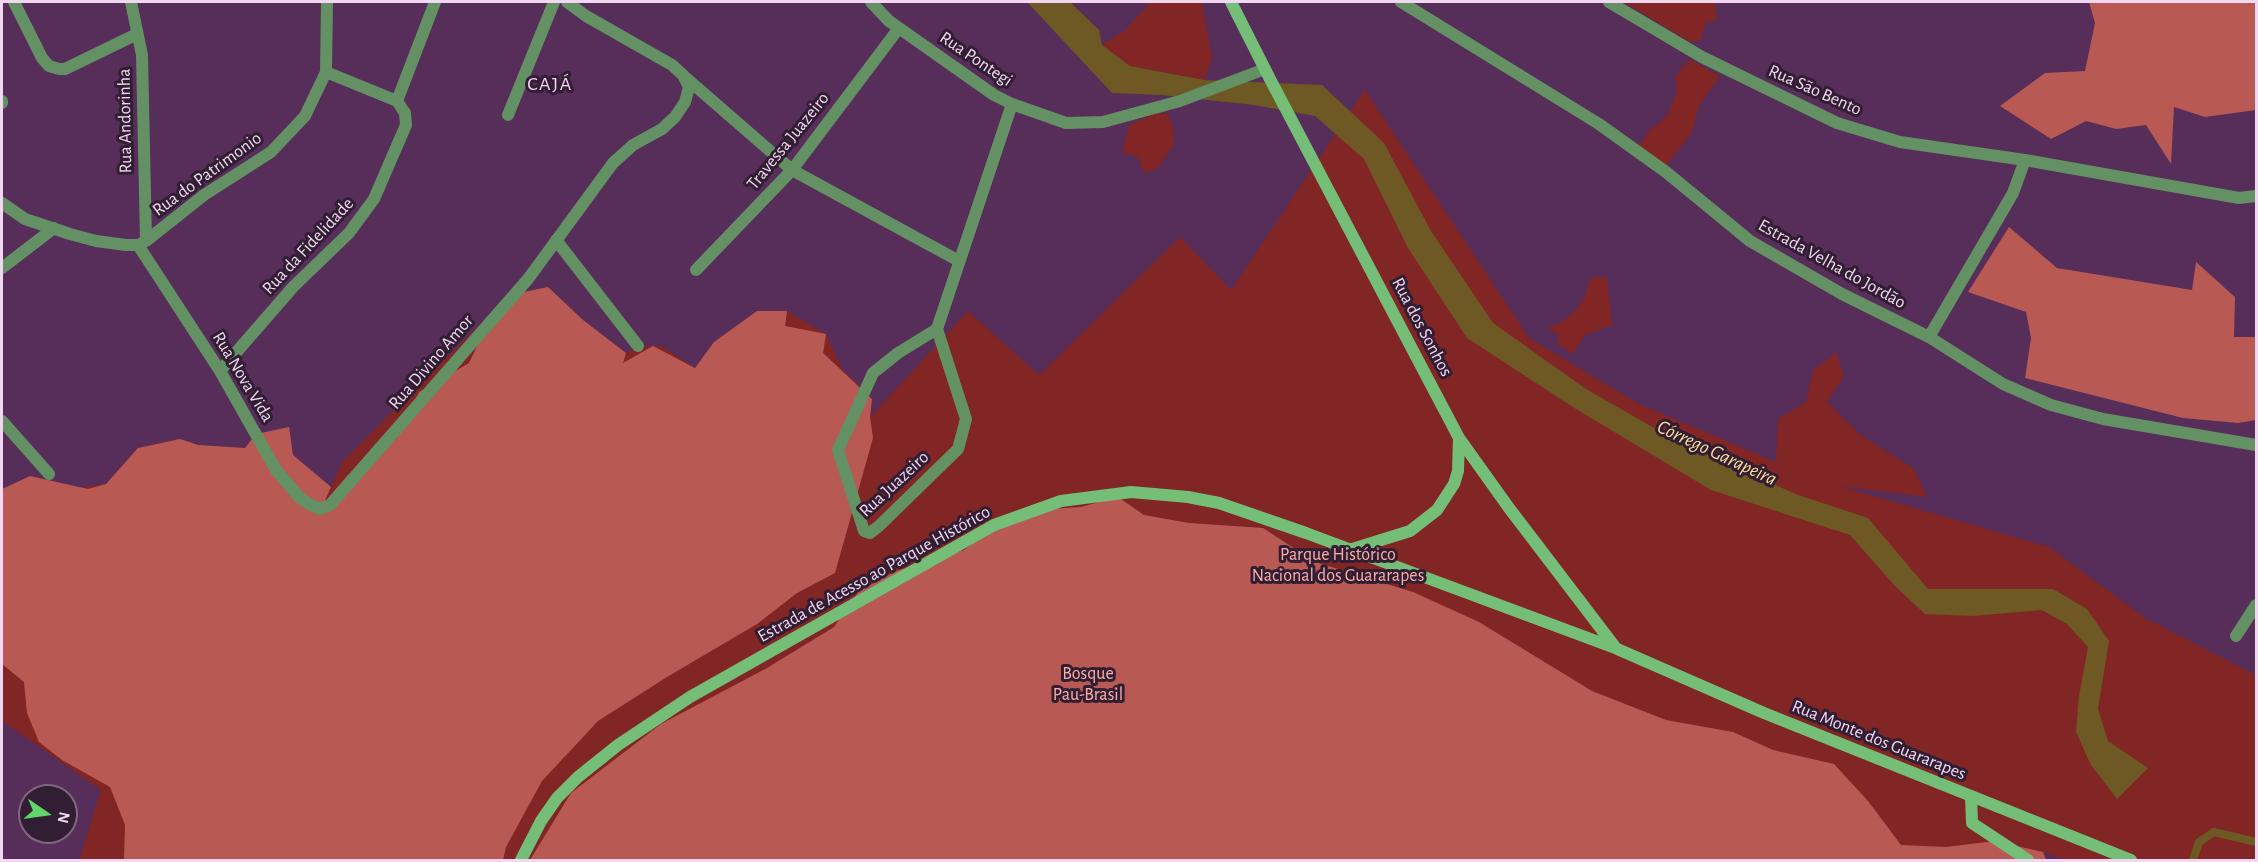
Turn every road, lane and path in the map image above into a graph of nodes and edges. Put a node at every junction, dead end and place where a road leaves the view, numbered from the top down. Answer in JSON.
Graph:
{"nodes":[{"id":1,"x":14,"y":2,"type":"edge"},
{"id":2,"x":131,"y":2,"type":"edge"},
{"id":3,"x":327,"y":2,"type":"edge"},
{"id":4,"x":435,"y":2,"type":"edge"},
{"id":5,"x":554,"y":2,"type":"edge"},
{"id":6,"x":567,"y":2,"type":"edge"},
{"id":7,"x":871,"y":2,"type":"edge"},
{"id":8,"x":1232,"y":2,"type":"edge"},
{"id":9,"x":1401,"y":2,"type":"edge"},
{"id":10,"x":1610,"y":2,"type":"edge"},
{"id":11,"x":899,"y":28,"type":"junction"},
{"id":12,"x":137,"y":34,"type":"junction"},
{"id":13,"x":326,"y":72,"type":"junction"},
{"id":14,"x":1267,"y":74,"type":"junction"},
{"id":15,"x":683,"y":75,"type":"junction"},
{"id":16,"x":397,"y":101,"type":"junction"},
{"id":17,"x":1012,"y":104,"type":"junction"},
{"id":18,"x":508,"y":115,"type":"dead end"},
{"id":19,"x":2025,"y":160,"type":"junction"},
{"id":20,"x":792,"y":170,"type":"junction"},
{"id":21,"x":2256,"y":196,"type":"edge"},
{"id":22,"x":2,"y":203,"type":"edge"},
{"id":23,"x":54,"y":228,"type":"junction"},
{"id":24,"x":556,"y":240,"type":"junction"},
{"id":25,"x":142,"y":243,"type":"junction"},
{"id":26,"x":959,"y":261,"type":"junction"},
{"id":27,"x":2,"y":268,"type":"edge"},
{"id":28,"x":696,"y":270,"type":"dead end"},
{"id":29,"x":937,"y":328,"type":"junction"},
{"id":30,"x":1929,"y":337,"type":"junction"},
{"id":31,"x":638,"y":346,"type":"dead end"},
{"id":32,"x":220,"y":371,"type":"junction"},
{"id":33,"x":2,"y":421,"type":"edge"},
{"id":34,"x":1459,"y":438,"type":"junction"},
{"id":35,"x":2256,"y":445,"type":"edge"},
{"id":36,"x":49,"y":474,"type":"dead end"},
{"id":37,"x":330,"y":505,"type":"joint"},
{"id":38,"x":1349,"y":550,"type":"junction"},
{"id":39,"x":2256,"y":605,"type":"edge"},
{"id":40,"x":2236,"y":636,"type":"dead end"},
{"id":41,"x":1616,"y":648,"type":"junction"},
{"id":42,"x":1971,"y":796,"type":"junction"},
{"id":43,"x":521,"y":861,"type":"edge"},
{"id":44,"x":2028,"y":861,"type":"edge"},
{"id":45,"x":2131,"y":861,"type":"edge"}],
"edges":[{"from":1,"to":12,"type":"street"},
{"from":2,"to":12,"type":"street","name":"Rua Andorinha"},
{"from":3,"to":13,"type":"street","name":"Rua do Patrimonio"},
{"from":4,"to":16,"type":"street"},
{"from":5,"to":18,"type":"street"},
{"from":6,"to":15,"type":"street"},
{"from":7,"to":11,"type":"street","name":"Rua Pontegi"},
{"from":8,"to":14,"type":"main road","name":"Rua dos Sonhos"},
{"from":9,"to":30,"type":"street","name":"Estrada Velha do Jordão"},
{"from":10,"to":19,"type":"street","name":"Rua São Bento"},
{"from":11,"to":17,"type":"street","name":"Rua Pontegi"},
{"from":11,"to":20,"type":"street","name":"Travessa Juazeiro"},
{"from":12,"to":25,"type":"street","name":"Rua Andorinha"},
{"from":13,"to":16,"type":"street"},
{"from":13,"to":25,"type":"street","name":"Rua do Patrimonio"},
{"from":14,"to":17,"type":"street","name":"Rua Pontegi"},
{"from":14,"to":34,"type":"main road","name":"Rua dos Sonhos"},
{"from":15,"to":20,"type":"street"},
{"from":15,"to":24,"type":"street","name":"Rua Divino Amor"},
{"from":16,"to":32,"type":"street","name":"Rua da Fidelidade"},
{"from":17,"to":26,"type":"street"},
{"from":19,"to":21,"type":"street","name":"Rua São Bento"},
{"from":19,"to":30,"type":"street"},
{"from":20,"to":26,"type":"street"},
{"from":20,"to":28,"type":"street","name":"Travessa Juazeiro"},
{"from":22,"to":23,"type":"street"},
{"from":23,"to":25,"type":"street"},
{"from":23,"to":27,"type":"street"},
{"from":24,"to":31,"type":"street"},
{"from":24,"to":37,"type":"street","name":"Rua Divino Amor"},
{"from":25,"to":32,"type":"street","name":"Rua Nova Vida"},
{"from":26,"to":29,"type":"street"},
{"from":29,"to":29,"type":"street","name":"Rua Juazeiro"},
{"from":30,"to":35,"type":"street","name":"Estrada Velha do Jordão"},
{"from":32,"to":37,"type":"street","name":"Rua Nova Vida"},
{"from":33,"to":36,"type":"street"},
{"from":34,"to":38,"type":"main road"},
{"from":34,"to":41,"type":"main road","name":"Rua dos Sonhos"},
{"from":38,"to":41,"type":"main road","name":"Estrada de Acesso ao Parque Histórico"},
{"from":38,"to":43,"type":"main road","name":"Estrada de Acesso ao Parque Histórico"},
{"from":39,"to":40,"type":"street"},
{"from":41,"to":42,"type":"main road","name":"Rua Monte dos Guararapes"},
{"from":42,"to":44,"type":"main road"},
{"from":42,"to":45,"type":"main road","name":"Rua Monte dos Guararapes"}]}
